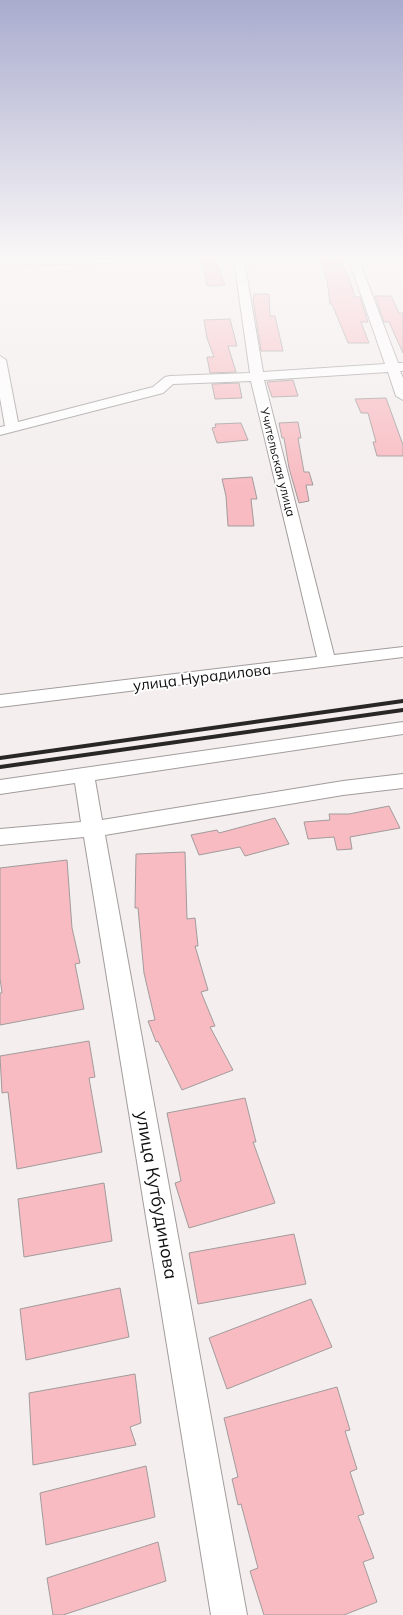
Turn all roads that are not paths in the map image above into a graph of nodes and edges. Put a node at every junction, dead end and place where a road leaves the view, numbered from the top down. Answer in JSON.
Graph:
{"nodes":[{"id":1,"x":251,"y":335,"type":"edge"},
{"id":2,"x":385,"y":335,"type":"edge"},
{"id":3,"x":0,"y":360,"type":"edge"},
{"id":4,"x":398,"y":368,"type":"edge"},
{"id":5,"x":257,"y":377,"type":"junction"},
{"id":6,"x":403,"y":396,"type":"edge"},
{"id":7,"x":6,"y":429,"type":"edge"},
{"id":8,"x":403,"y":652,"type":"edge"},
{"id":9,"x":327,"y":662,"type":"junction"},
{"id":10,"x":0,"y":701,"type":"edge"},
{"id":11,"x":403,"y":728,"type":"edge"},
{"id":12,"x":84,"y":775,"type":"junction"},
{"id":13,"x":403,"y":781,"type":"edge"},
{"id":14,"x":0,"y":787,"type":"edge"},
{"id":15,"x":93,"y":829,"type":"junction"},
{"id":16,"x":0,"y":837,"type":"edge"},
{"id":17,"x":229,"y":1615,"type":"edge"}],
"edges":[{"from":1,"to":5,"type":"street","name":"Учительская улица"},
{"from":2,"to":4,"type":"street"},
{"from":3,"to":7,"type":"street"},
{"from":4,"to":5,"type":"street"},
{"from":4,"to":6,"type":"street"},
{"from":5,"to":7,"type":"street"},
{"from":5,"to":9,"type":"street","name":"Учительская улица"},
{"from":8,"to":9,"type":"street","name":"улица Нурадилова"},
{"from":9,"to":10,"type":"street","name":"улица Нурадилова"},
{"from":11,"to":12,"type":"street"},
{"from":12,"to":14,"type":"street"},
{"from":12,"to":15,"type":"street","name":"улица Кутбудинова"},
{"from":13,"to":15,"type":"street"},
{"from":15,"to":16,"type":"street"},
{"from":15,"to":17,"type":"street","name":"улица Кутбудинова"}]}
